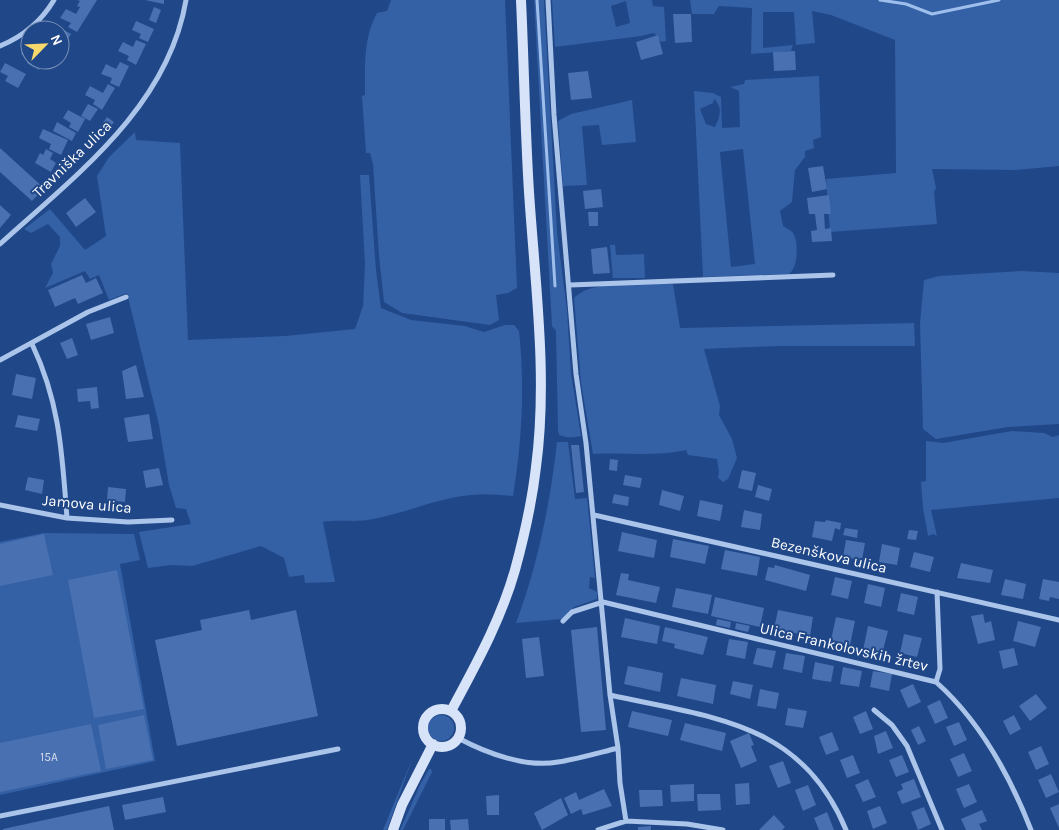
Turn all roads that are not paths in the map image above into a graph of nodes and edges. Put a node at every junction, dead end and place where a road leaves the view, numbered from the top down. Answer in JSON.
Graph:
{"nodes":[{"id":1,"x":54,"y":0,"type":"edge"},
{"id":2,"x":186,"y":0,"type":"edge"},
{"id":3,"x":521,"y":0,"type":"edge"},
{"id":4,"x":548,"y":0,"type":"edge"},
{"id":5,"x":0,"y":46,"type":"edge"},
{"id":6,"x":0,"y":244,"type":"edge"},
{"id":7,"x":833,"y":275,"type":"dead end"},
{"id":8,"x":570,"y":285,"type":"junction"},
{"id":9,"x":126,"y":297,"type":"dead end"},
{"id":10,"x":32,"y":344,"type":"junction"},
{"id":11,"x":0,"y":360,"type":"edge"},
{"id":12,"x":0,"y":505,"type":"edge"},
{"id":13,"x":594,"y":515,"type":"junction"},
{"id":14,"x":67,"y":518,"type":"junction"},
{"id":15,"x":172,"y":520,"type":"dead end"},
{"id":16,"x":936,"y":592,"type":"junction"},
{"id":17,"x":603,"y":602,"type":"junction"},
{"id":18,"x":564,"y":620,"type":"dead end"},
{"id":19,"x":1059,"y":620,"type":"edge"},
{"id":20,"x":936,"y":682,"type":"junction"},
{"id":21,"x":610,"y":695,"type":"junction"},
{"id":22,"x":874,"y":710,"type":"dead end"},
{"id":23,"x":451,"y":711,"type":"junction"},
{"id":24,"x":458,"y":738,"type":"junction"},
{"id":25,"x":433,"y":744,"type":"junction"},
{"id":26,"x":338,"y":748,"type":"dead end"},
{"id":27,"x":618,"y":748,"type":"junction"},
{"id":28,"x":0,"y":816,"type":"edge"},
{"id":29,"x":626,"y":821,"type":"junction"},
{"id":30,"x":393,"y":830,"type":"edge"},
{"id":31,"x":598,"y":830,"type":"edge"},
{"id":32,"x":723,"y":830,"type":"edge"},
{"id":33,"x":846,"y":830,"type":"edge"},
{"id":34,"x":942,"y":830,"type":"edge"},
{"id":35,"x":1031,"y":830,"type":"edge"}],
"edges":[{"from":1,"to":5,"type":"street"},
{"from":2,"to":6,"type":"street","name":"Travniška ulica"},
{"from":3,"to":23,"type":"street"},
{"from":4,"to":8,"type":"street"},
{"from":7,"to":8,"type":"street"},
{"from":8,"to":13,"type":"street"},
{"from":9,"to":10,"type":"street"},
{"from":10,"to":11,"type":"street"},
{"from":10,"to":14,"type":"street"},
{"from":12,"to":14,"type":"street","name":"Jamova ulica"},
{"from":13,"to":16,"type":"street","name":"Bezenškova ulica"},
{"from":13,"to":17,"type":"street"},
{"from":14,"to":15,"type":"street","name":"Jamova ulica"},
{"from":16,"to":19,"type":"street","name":"Bezenškova ulica"},
{"from":16,"to":20,"type":"street"},
{"from":17,"to":18,"type":"street"},
{"from":17,"to":20,"type":"street","name":"Ulica Frankolovskih žrtev"},
{"from":17,"to":21,"type":"street"},
{"from":20,"to":35,"type":"street","name":"Ulica Frankolovskih žrtev"},
{"from":21,"to":27,"type":"street"},
{"from":21,"to":33,"type":"street"},
{"from":22,"to":34,"type":"street"},
{"from":23,"to":24,"type":"street"},
{"from":23,"to":25,"type":"street"},
{"from":24,"to":25,"type":"street"},
{"from":24,"to":27,"type":"street"},
{"from":25,"to":30,"type":"street"},
{"from":26,"to":28,"type":"street"},
{"from":27,"to":29,"type":"street"},
{"from":29,"to":31,"type":"street"},
{"from":29,"to":32,"type":"street"}]}
